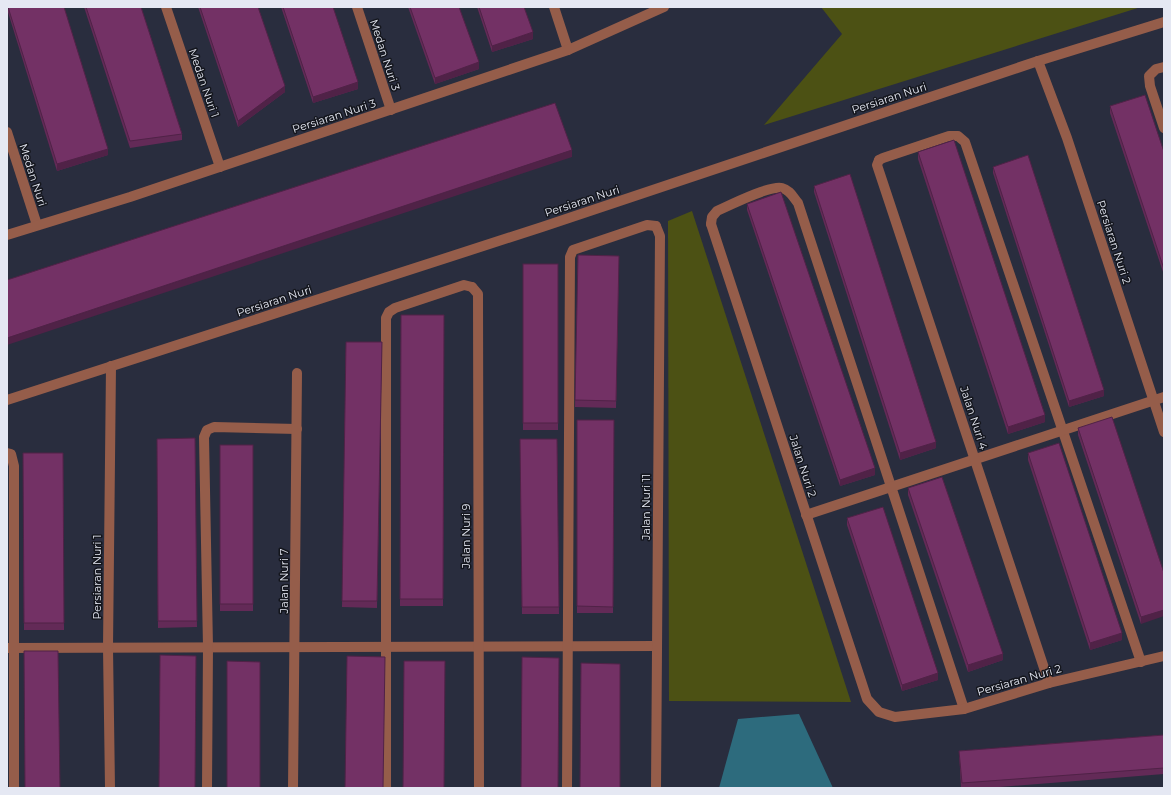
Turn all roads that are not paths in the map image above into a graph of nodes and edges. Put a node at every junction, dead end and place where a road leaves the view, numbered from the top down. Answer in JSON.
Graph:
{"nodes":[{"id":1,"x":166,"y":7,"type":"edge"},
{"id":2,"x":358,"y":7,"type":"edge"},
{"id":3,"x":554,"y":7,"type":"edge"},
{"id":4,"x":664,"y":7,"type":"edge"},
{"id":5,"x":1164,"y":22,"type":"edge"},
{"id":6,"x":568,"y":50,"type":"junction"},
{"id":7,"x":1038,"y":61,"type":"junction"},
{"id":8,"x":1164,"y":66,"type":"edge"},
{"id":9,"x":390,"y":110,"type":"junction"},
{"id":10,"x":1164,"y":128,"type":"edge"},
{"id":11,"x":7,"y":132,"type":"edge"},
{"id":12,"x":220,"y":167,"type":"junction"},
{"id":13,"x":37,"y":225,"type":"junction"},
{"id":14,"x":7,"y":235,"type":"edge"},
{"id":15,"x":111,"y":366,"type":"junction"},
{"id":16,"x":297,"y":374,"type":"dead end"},
{"id":17,"x":1164,"y":397,"type":"edge"},
{"id":18,"x":7,"y":400,"type":"edge"},
{"id":19,"x":1154,"y":401,"type":"junction"},
{"id":20,"x":297,"y":429,"type":"junction"},
{"id":21,"x":1063,"y":431,"type":"junction"},
{"id":22,"x":1164,"y":432,"type":"edge"},
{"id":23,"x":7,"y":452,"type":"edge"},
{"id":24,"x":975,"y":460,"type":"junction"},
{"id":25,"x":891,"y":487,"type":"junction"},
{"id":26,"x":806,"y":515,"type":"junction"},
{"id":27,"x":568,"y":646,"type":"junction"},
{"id":28,"x":657,"y":646,"type":"junction"},
{"id":29,"x":208,"y":647,"type":"junction"},
{"id":30,"x":295,"y":647,"type":"junction"},
{"id":31,"x":387,"y":647,"type":"junction"},
{"id":32,"x":478,"y":647,"type":"junction"},
{"id":33,"x":10,"y":648,"type":"edge"},
{"id":34,"x":108,"y":648,"type":"junction"},
{"id":35,"x":1164,"y":656,"type":"edge"},
{"id":36,"x":1141,"y":662,"type":"junction"},
{"id":37,"x":1049,"y":683,"type":"junction"},
{"id":38,"x":964,"y":709,"type":"junction"},
{"id":39,"x":879,"y":712,"type":"joint"},
{"id":40,"x":14,"y":788,"type":"edge"},
{"id":41,"x":110,"y":788,"type":"edge"},
{"id":42,"x":208,"y":788,"type":"edge"},
{"id":43,"x":293,"y":788,"type":"edge"},
{"id":44,"x":386,"y":788,"type":"edge"},
{"id":45,"x":479,"y":788,"type":"edge"},
{"id":46,"x":567,"y":788,"type":"edge"},
{"id":47,"x":656,"y":788,"type":"edge"}],
"edges":[{"from":1,"to":12,"type":"street","name":"Medan Nuri 1"},
{"from":2,"to":9,"type":"street","name":"Medan Nuri 3"},
{"from":3,"to":6,"type":"street"},
{"from":4,"to":6,"type":"street","name":"Persiaran Nuri 3"},
{"from":5,"to":7,"type":"street","name":"Persiaran Nuri"},
{"from":6,"to":9,"type":"street","name":"Persiaran Nuri 3"},
{"from":7,"to":15,"type":"street","name":"Persiaran Nuri"},
{"from":7,"to":19,"type":"street","name":"Persiaran Nuri 2"},
{"from":8,"to":10,"type":"street"},
{"from":9,"to":12,"type":"street","name":"Persiaran Nuri 3"},
{"from":11,"to":13,"type":"street","name":"Medan Nuri"},
{"from":12,"to":13,"type":"street","name":"Persiaran Nuri 3"},
{"from":13,"to":14,"type":"street","name":"Persiaran Nuri 3"},
{"from":15,"to":18,"type":"street","name":"Persiaran Nuri"},
{"from":15,"to":34,"type":"street","name":"Persiaran Nuri 1"},
{"from":16,"to":20,"type":"street","name":"Jalan Nuri 7"},
{"from":17,"to":19,"type":"street"},
{"from":19,"to":21,"type":"street"},
{"from":19,"to":22,"type":"street","name":"Persiaran Nuri 2"},
{"from":20,"to":29,"type":"street"},
{"from":20,"to":30,"type":"street","name":"Jalan Nuri 7"},
{"from":21,"to":24,"type":"street"},
{"from":21,"to":24,"type":"street","name":"Jalan Nuri 4"},
{"from":21,"to":36,"type":"street"},
{"from":23,"to":33,"type":"street"},
{"from":24,"to":25,"type":"street"},
{"from":24,"to":37,"type":"street","name":"Jalan Nuri 4"},
{"from":25,"to":26,"type":"street"},
{"from":25,"to":26,"type":"street","name":"Jalan Nuri 2"},
{"from":25,"to":38,"type":"street"},
{"from":26,"to":39,"type":"street","name":"Jalan Nuri 2"},
{"from":27,"to":28,"type":"street"},
{"from":27,"to":28,"type":"street","name":"Jalan Nuri 11"},
{"from":27,"to":32,"type":"street"},
{"from":27,"to":46,"type":"street"},
{"from":28,"to":47,"type":"street","name":"Jalan Nuri 11"},
{"from":29,"to":30,"type":"street"},
{"from":29,"to":34,"type":"street"},
{"from":29,"to":42,"type":"street"},
{"from":30,"to":31,"type":"street"},
{"from":30,"to":43,"type":"street","name":"Jalan Nuri 7"},
{"from":31,"to":32,"type":"street"},
{"from":31,"to":32,"type":"street","name":"Jalan Nuri 9"},
{"from":31,"to":44,"type":"street"},
{"from":32,"to":45,"type":"street","name":"Jalan Nuri 9"},
{"from":33,"to":34,"type":"street"},
{"from":33,"to":40,"type":"street"},
{"from":34,"to":41,"type":"street","name":"Persiaran Nuri 1"},
{"from":35,"to":36,"type":"street","name":"Persiaran Nuri 2"},
{"from":36,"to":37,"type":"street","name":"Persiaran Nuri 2"},
{"from":37,"to":38,"type":"street","name":"Persiaran Nuri 2"},
{"from":38,"to":39,"type":"street","name":"Persiaran Nuri 2"}]}
